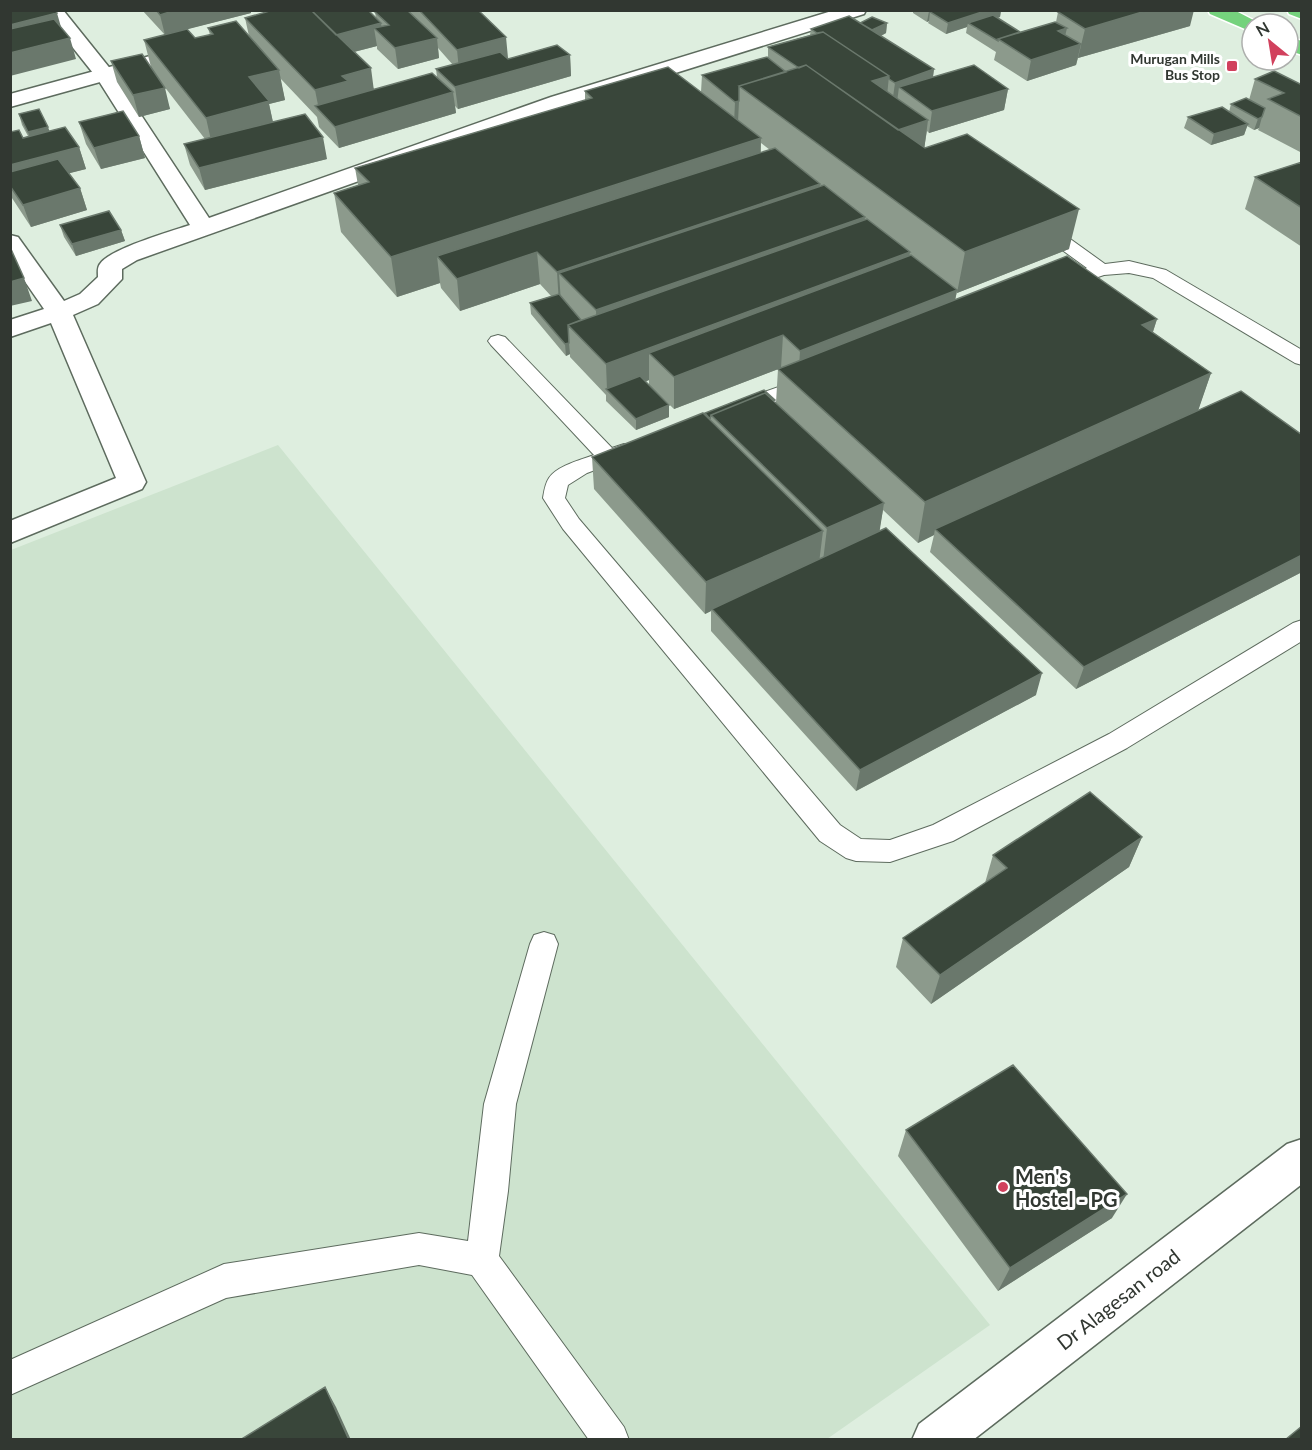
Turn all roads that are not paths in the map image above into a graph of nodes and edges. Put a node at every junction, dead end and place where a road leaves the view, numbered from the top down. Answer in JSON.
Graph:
{"nodes":[{"id":1,"x":52,"y":10,"type":"edge"},
{"id":2,"x":857,"y":10,"type":"edge"},
{"id":3,"x":1217,"y":10,"type":"edge"},
{"id":4,"x":1296,"y":10,"type":"edge"},
{"id":5,"x":1302,"y":13,"type":"edge"},
{"id":6,"x":1240,"y":21,"type":"edge"},
{"id":7,"x":218,"y":44,"type":"edge"},
{"id":8,"x":105,"y":75,"type":"junction"},
{"id":9,"x":10,"y":101,"type":"edge"},
{"id":10,"x":1026,"y":215,"type":"edge"},
{"id":11,"x":203,"y":227,"type":"junction"},
{"id":12,"x":10,"y":242,"type":"edge"},
{"id":13,"x":1101,"y":270,"type":"junction"},
{"id":14,"x":1041,"y":291,"type":"edge"},
{"id":15,"x":59,"y":312,"type":"junction"},
{"id":16,"x":10,"y":329,"type":"edge"},
{"id":17,"x":498,"y":341,"type":"dead end"},
{"id":18,"x":1299,"y":355,"type":"edge"},
{"id":19,"x":829,"y":374,"type":"edge"},
{"id":20,"x":718,"y":416,"type":"edge"},
{"id":21,"x":641,"y":444,"type":"edge"},
{"id":22,"x":608,"y":457,"type":"junction"},
{"id":23,"x":10,"y":533,"type":"edge"},
{"id":24,"x":1302,"y":628,"type":"edge"},
{"id":25,"x":544,"y":944,"type":"dead end"},
{"id":26,"x":1302,"y":1158,"type":"edge"},
{"id":27,"x":482,"y":1260,"type":"junction"},
{"id":28,"x":10,"y":1378,"type":"edge"},
{"id":29,"x":612,"y":1440,"type":"edge"},
{"id":30,"x":935,"y":1440,"type":"edge"}],
"edges":[{"from":1,"to":8,"type":"street"},
{"from":2,"to":11,"type":"street"},
{"from":3,"to":6,"type":"highway"},
{"from":4,"to":5,"type":"highway"},
{"from":7,"to":8,"type":"street"},
{"from":8,"to":9,"type":"street"},
{"from":8,"to":11,"type":"street"},
{"from":10,"to":13,"type":"lane"},
{"from":11,"to":15,"type":"street"},
{"from":12,"to":15,"type":"street"},
{"from":13,"to":14,"type":"lane"},
{"from":13,"to":18,"type":"lane"},
{"from":15,"to":16,"type":"street"},
{"from":15,"to":23,"type":"street"},
{"from":17,"to":22,"type":"lane"},
{"from":19,"to":20,"type":"lane"},
{"from":21,"to":22,"type":"lane"},
{"from":22,"to":24,"type":"lane"},
{"from":25,"to":27,"type":"lane"},
{"from":26,"to":30,"type":"street","name":"Dr Alagesan road"},
{"from":27,"to":28,"type":"lane"},
{"from":27,"to":29,"type":"lane"}]}
